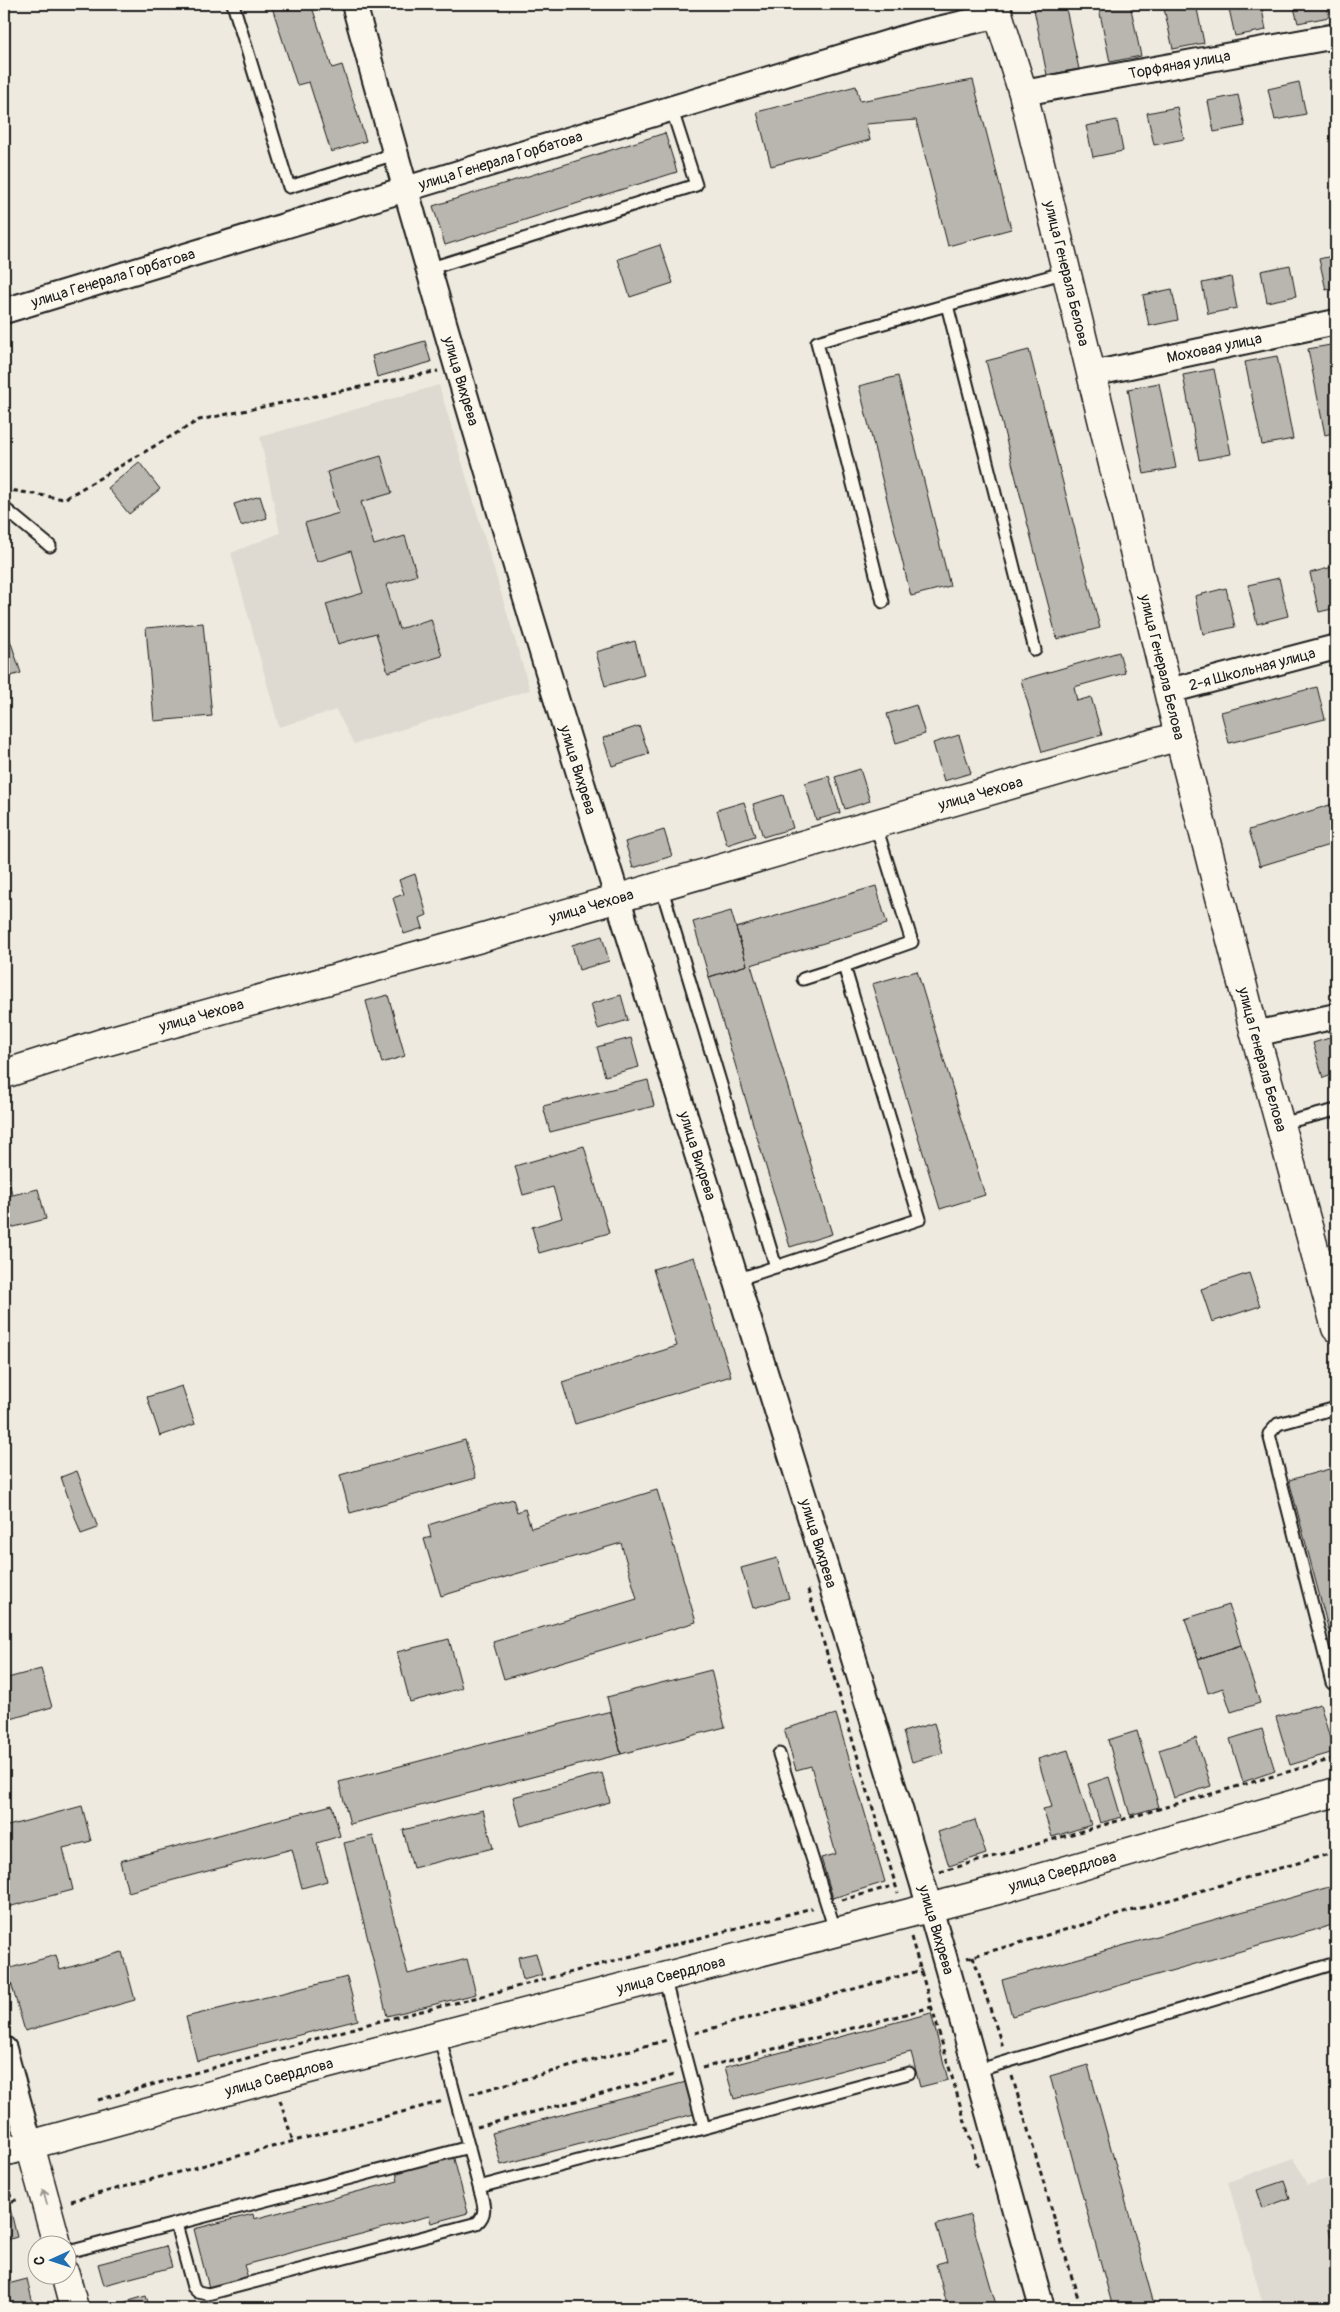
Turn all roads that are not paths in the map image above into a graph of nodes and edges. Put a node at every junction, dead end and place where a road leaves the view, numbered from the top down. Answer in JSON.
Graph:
{"nodes":[{"id":1,"x":233,"y":4,"type":"edge"},
{"id":2,"x":354,"y":4,"type":"edge"},
{"id":3,"x":997,"y":10,"type":"edge"},
{"id":4,"x":1336,"y":36,"type":"edge"},
{"id":5,"x":1023,"y":93,"type":"junction"},
{"id":6,"x":671,"y":107,"type":"junction"},
{"id":7,"x":395,"y":154,"type":"junction"},
{"id":8,"x":404,"y":189,"type":"junction"},
{"id":9,"x":428,"y":269,"type":"junction"},
{"id":10,"x":1066,"y":272,"type":"junction"},
{"id":11,"x":946,"y":305,"type":"junction"},
{"id":12,"x":4,"y":311,"type":"edge"},
{"id":13,"x":1336,"y":322,"type":"edge"},
{"id":14,"x":1092,"y":374,"type":"junction"},
{"id":15,"x":4,"y":508,"type":"edge"},
{"id":16,"x":50,"y":546,"type":"dead end"},
{"id":17,"x":883,"y":602,"type":"dead end"},
{"id":18,"x":1336,"y":646,"type":"edge"},
{"id":19,"x":1035,"y":650,"type":"dead end"},
{"id":20,"x":1169,"y":691,"type":"junction"},
{"id":21,"x":1179,"y":736,"type":"junction"},
{"id":22,"x":875,"y":823,"type":"junction"},
{"id":23,"x":661,"y":884,"type":"junction"},
{"id":24,"x":617,"y":897,"type":"junction"},
{"id":25,"x":844,"y":966,"type":"junction"},
{"id":26,"x":803,"y":980,"type":"dead end"},
{"id":27,"x":1336,"y":1016,"type":"edge"},
{"id":28,"x":1255,"y":1034,"type":"junction"},
{"id":29,"x":4,"y":1074,"type":"edge"},
{"id":30,"x":1336,"y":1110,"type":"edge"},
{"id":31,"x":1280,"y":1124,"type":"junction"},
{"id":32,"x":776,"y":1267,"type":"junction"},
{"id":33,"x":736,"y":1280,"type":"junction"},
{"id":34,"x":1336,"y":1328,"type":"edge"},
{"id":35,"x":1336,"y":1408,"type":"edge"},
{"id":36,"x":1332,"y":1683,"type":"dead end"},
{"id":37,"x":779,"y":1754,"type":"dead end"},
{"id":38,"x":1336,"y":1792,"type":"edge"},
{"id":39,"x":930,"y":1909,"type":"junction"},
{"id":40,"x":836,"y":1933,"type":"junction"},
{"id":41,"x":1336,"y":1963,"type":"edge"},
{"id":42,"x":664,"y":1978,"type":"junction"},
{"id":43,"x":439,"y":2035,"type":"junction"},
{"id":44,"x":4,"y":2049,"type":"edge"},
{"id":45,"x":976,"y":2071,"type":"junction"},
{"id":46,"x":908,"y":2073,"type":"dead end"},
{"id":47,"x":704,"y":2128,"type":"junction"},
{"id":48,"x":30,"y":2145,"type":"junction"},
{"id":49,"x":468,"y":2147,"type":"junction"},
{"id":50,"x":4,"y":2152,"type":"edge"},
{"id":51,"x":479,"y":2187,"type":"junction"},
{"id":52,"x":176,"y":2224,"type":"junction"},
{"id":53,"x":54,"y":2234,"type":"edge"},
{"id":54,"x":78,"y":2249,"type":"edge"},
{"id":55,"x":68,"y":2284,"type":"edge"},
{"id":56,"x":74,"y":2308,"type":"edge"},
{"id":57,"x":1042,"y":2308,"type":"edge"}],
"edges":[{"from":1,"to":7,"type":"lane"},
{"from":2,"to":7,"type":"street","name":"улица Вихрева"},
{"from":3,"to":5,"type":"street","name":"улица Генерала Белова"},
{"from":3,"to":6,"type":"street","name":"улица Генерала Горбатова"},
{"from":4,"to":5,"type":"street","name":"Торфяная улица"},
{"from":5,"to":10,"type":"street","name":"улица Генерала Белова"},
{"from":6,"to":8,"type":"street","name":"улица Генерала Горбатова"},
{"from":6,"to":9,"type":"lane"},
{"from":7,"to":8,"type":"street","name":"улица Вихрева"},
{"from":8,"to":9,"type":"street","name":"улица Вихрева"},
{"from":8,"to":12,"type":"street","name":"улица Генерала Горбатова"},
{"from":9,"to":24,"type":"street","name":"улица Вихрева"},
{"from":10,"to":11,"type":"lane"},
{"from":10,"to":14,"type":"street","name":"улица Генерала Белова"},
{"from":11,"to":17,"type":"lane"},
{"from":11,"to":19,"type":"lane"},
{"from":13,"to":14,"type":"street","name":"Моховая улица"},
{"from":14,"to":20,"type":"street","name":"улица Генерала Белова"},
{"from":15,"to":16,"type":"lane"},
{"from":18,"to":20,"type":"street","name":"2-я Школьная улица"},
{"from":20,"to":21,"type":"street","name":"улица Генерала Белова"},
{"from":21,"to":22,"type":"street","name":"улица Чехова"},
{"from":21,"to":28,"type":"street","name":"улица Генерала Белова"},
{"from":22,"to":23,"type":"street","name":"улица Чехова"},
{"from":22,"to":25,"type":"lane"},
{"from":23,"to":24,"type":"street","name":"улица Чехова"},
{"from":23,"to":32,"type":"lane"},
{"from":24,"to":29,"type":"street","name":"улица Чехова"},
{"from":24,"to":33,"type":"street","name":"улица Вихрева"},
{"from":25,"to":26,"type":"lane"},
{"from":25,"to":32,"type":"lane"},
{"from":27,"to":28,"type":"street"},
{"from":28,"to":31,"type":"street","name":"улица Генерала Белова"},
{"from":30,"to":31,"type":"lane"},
{"from":31,"to":34,"type":"street","name":"улица Генерала Белова"},
{"from":32,"to":33,"type":"lane"},
{"from":33,"to":39,"type":"street","name":"улица Вихрева"},
{"from":35,"to":36,"type":"lane"},
{"from":37,"to":40,"type":"lane"},
{"from":38,"to":39,"type":"street","name":"улица Свердлова"},
{"from":39,"to":40,"type":"street","name":"улица Свердлова"},
{"from":39,"to":45,"type":"street","name":"улица Вихрева"},
{"from":40,"to":42,"type":"street","name":"улица Свердлова"},
{"from":41,"to":45,"type":"lane"},
{"from":42,"to":43,"type":"street","name":"улица Свердлова"},
{"from":42,"to":47,"type":"lane"},
{"from":43,"to":48,"type":"street","name":"улица Свердлова"},
{"from":43,"to":49,"type":"lane"},
{"from":44,"to":48,"type":"street"},
{"from":45,"to":57,"type":"street","name":"улица Вихрева"},
{"from":46,"to":47,"type":"lane"},
{"from":47,"to":51,"type":"lane"},
{"from":48,"to":50,"type":"street","name":"улица Свердлова"},
{"from":53,"to":48,"type":"street","one_way":true},
{"from":49,"to":51,"type":"lane"},
{"from":49,"to":52,"type":"lane"},
{"from":51,"to":52,"type":"lane"},
{"from":52,"to":54,"type":"lane"},
{"from":55,"to":56,"type":"street"}]}
